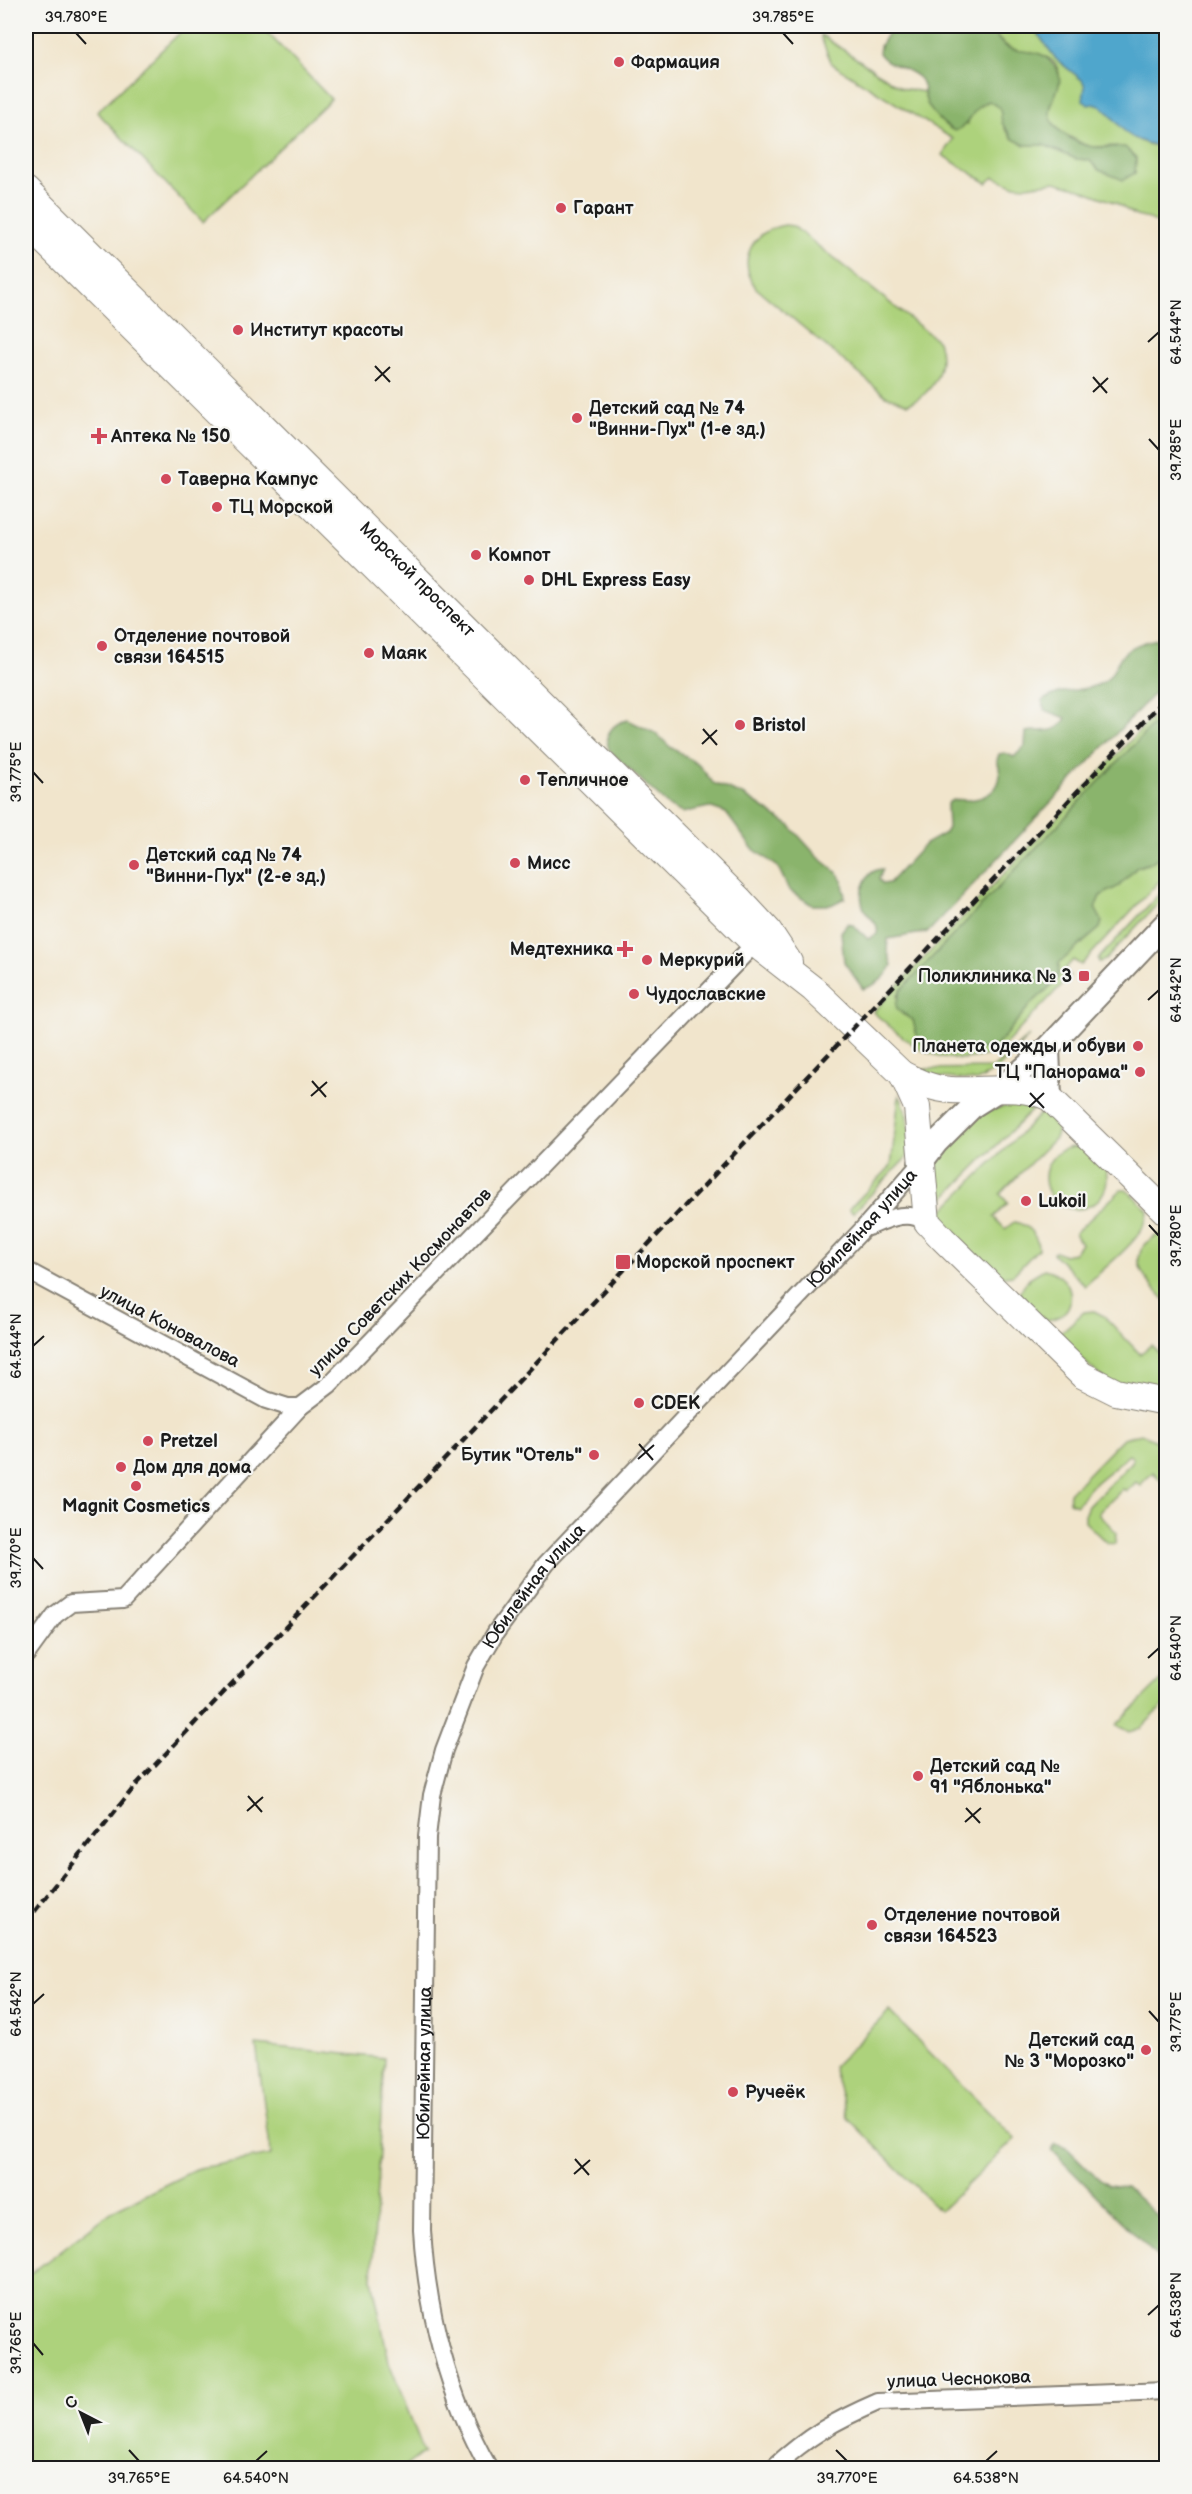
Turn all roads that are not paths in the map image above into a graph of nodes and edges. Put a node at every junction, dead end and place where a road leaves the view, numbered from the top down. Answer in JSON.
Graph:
{"nodes":[{"id":1,"x":26,"y":190,"type":"edge"},
{"id":2,"x":26,"y":223,"type":"edge"},
{"id":3,"x":162,"y":342,"type":"junction"},
{"id":4,"x":1167,"y":923,"type":"edge"},
{"id":5,"x":761,"y":937,"type":"junction"},
{"id":6,"x":1048,"y":1048,"type":"junction"},
{"id":7,"x":902,"y":1074,"type":"junction"},
{"id":8,"x":1000,"y":1089,"type":"junction"},
{"id":9,"x":1050,"y":1098,"type":"junction"},
{"id":10,"x":920,"y":1164,"type":"junction"},
{"id":11,"x":1167,"y":1212,"type":"edge"},
{"id":12,"x":927,"y":1222,"type":"junction"},
{"id":13,"x":862,"y":1230,"type":"junction"},
{"id":14,"x":26,"y":1270,"type":"edge"},
{"id":15,"x":1167,"y":1402,"type":"edge"},
{"id":16,"x":300,"y":1407,"type":"junction"},
{"id":17,"x":26,"y":1655,"type":"edge"},
{"id":18,"x":1167,"y":2391,"type":"edge"},
{"id":19,"x":489,"y":2469,"type":"edge"},
{"id":20,"x":773,"y":2469,"type":"edge"}],
"edges":[{"from":1,"to":3,"type":"main road","name":"Морской проспект"},
{"from":2,"to":3,"type":"main road","name":"Морской проспект"},
{"from":3,"to":5,"type":"main road","name":"Морской проспект"},
{"from":4,"to":6,"type":"main road","name":"Юбилейная улица"},
{"from":5,"to":7,"type":"main road","name":"Морской проспект"},
{"from":5,"to":16,"type":"street","name":"улица Советских Космонавтов"},
{"from":6,"to":8,"type":"main road","name":"Юбилейная улица"},
{"from":6,"to":9,"type":"main road"},
{"from":7,"to":8,"type":"main road","name":"Морской проспект"},
{"from":7,"to":10,"type":"main road","name":"Морской проспект"},
{"from":8,"to":9,"type":"main road","name":"Морской проспект"},
{"from":8,"to":10,"type":"main road","name":"Юбилейная улица"},
{"from":9,"to":11,"type":"main road","name":"Морской проспект"},
{"from":10,"to":12,"type":"main road","name":"Морской проспект"},
{"from":10,"to":13,"type":"street","name":"Юбилейная улица"},
{"from":12,"to":13,"type":"street"},
{"from":12,"to":15,"type":"main road"},
{"from":13,"to":19,"type":"street","name":"Юбилейная улица"},
{"from":14,"to":16,"type":"street","name":"улица Коновалова"},
{"from":16,"to":17,"type":"street","name":"улица Советских Космонавтов"},
{"from":18,"to":20,"type":"street","name":"улица Чеснокова"}]}
